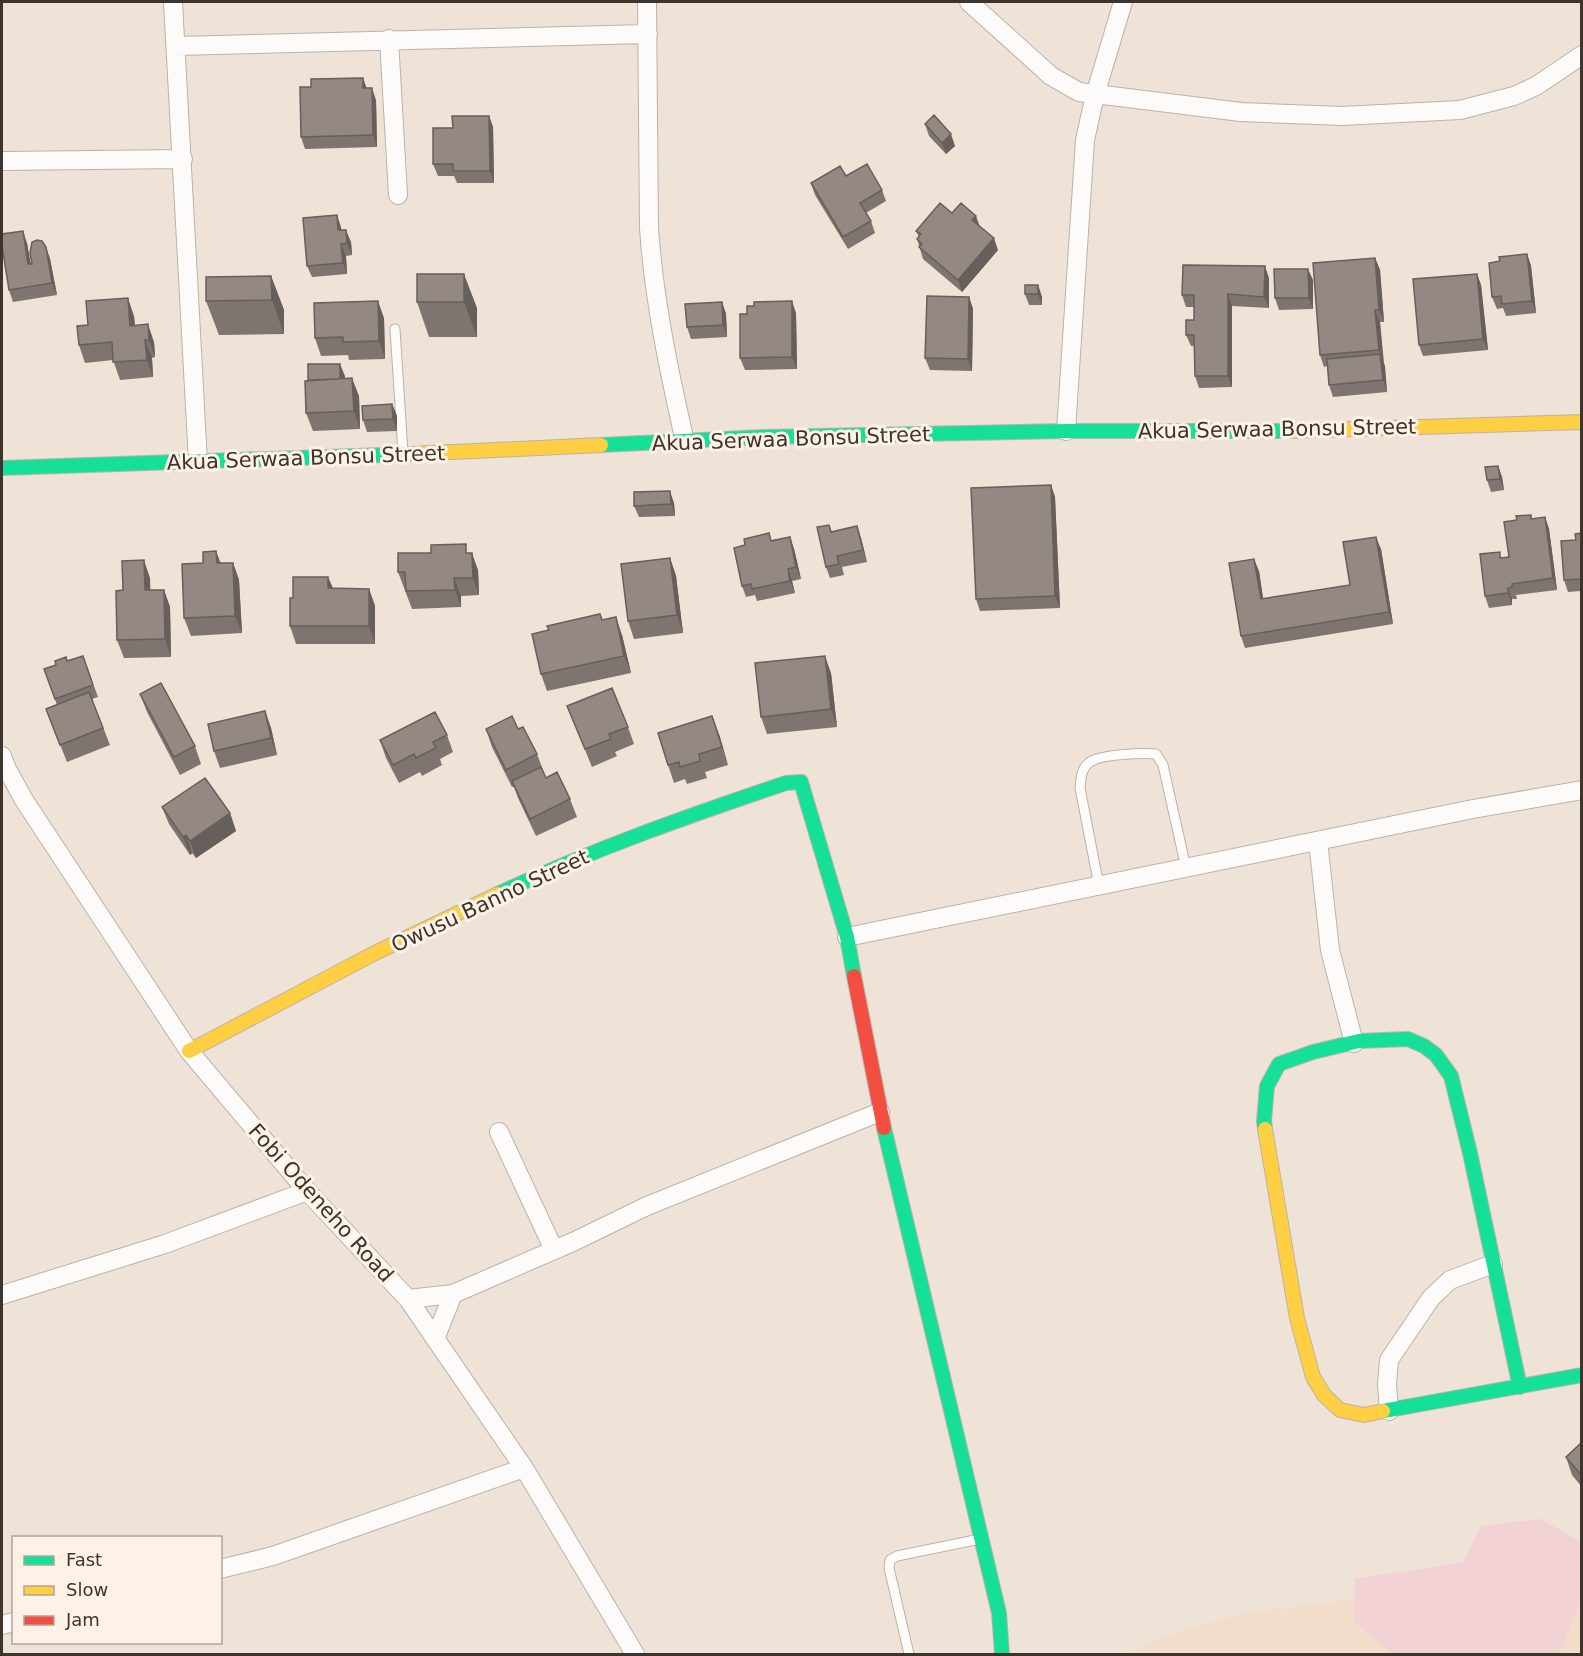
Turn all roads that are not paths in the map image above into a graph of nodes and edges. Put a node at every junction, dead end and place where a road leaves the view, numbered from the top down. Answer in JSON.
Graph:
{"nodes":[{"id":1,"x":173,"y":2,"type":"edge"},
{"id":2,"x":647,"y":2,"type":"edge"},
{"id":3,"x":969,"y":2,"type":"edge"},
{"id":4,"x":1123,"y":2,"type":"edge"},
{"id":5,"x":648,"y":34,"type":"junction"},
{"id":6,"x":389,"y":39,"type":"junction"},
{"id":7,"x":176,"y":46,"type":"junction"},
{"id":8,"x":1581,"y":56,"type":"edge"},
{"id":9,"x":1095,"y":95,"type":"junction"},
{"id":10,"x":183,"y":159,"type":"junction"},
{"id":11,"x":2,"y":161,"type":"edge"},
{"id":12,"x":398,"y":195,"type":"dead end"},
{"id":13,"x":394,"y":329,"type":"dead end"},
{"id":14,"x":1581,"y":422,"type":"edge"},
{"id":15,"x":1066,"y":431,"type":"junction"},
{"id":16,"x":686,"y":442,"type":"junction"},
{"id":17,"x":403,"y":454,"type":"junction"},
{"id":18,"x":198,"y":462,"type":"junction"},
{"id":19,"x":2,"y":468,"type":"edge"},
{"id":20,"x":3,"y":765,"type":"edge"},
{"id":21,"x":1581,"y":790,"type":"edge"},
{"id":22,"x":1318,"y":841,"type":"junction"},
{"id":23,"x":1186,"y":868,"type":"junction"},
{"id":24,"x":1099,"y":886,"type":"junction"},
{"id":25,"x":847,"y":937,"type":"junction"},
{"id":26,"x":1354,"y":1042,"type":"junction"},
{"id":27,"x":189,"y":1051,"type":"junction"},
{"id":28,"x":880,"y":1112,"type":"junction"},
{"id":29,"x":499,"y":1132,"type":"dead end"},
{"id":30,"x":307,"y":1191,"type":"junction"},
{"id":31,"x":554,"y":1250,"type":"junction"},
{"id":32,"x":1493,"y":1264,"type":"junction"},
{"id":33,"x":453,"y":1294,"type":"junction"},
{"id":34,"x":2,"y":1295,"type":"edge"},
{"id":35,"x":408,"y":1299,"type":"junction"},
{"id":36,"x":435,"y":1339,"type":"junction"},
{"id":37,"x":1581,"y":1375,"type":"edge"},
{"id":38,"x":1520,"y":1387,"type":"junction"},
{"id":39,"x":1389,"y":1410,"type":"junction"},
{"id":40,"x":524,"y":1468,"type":"junction"},
{"id":41,"x":982,"y":1539,"type":"junction"},
{"id":42,"x":222,"y":1569,"type":"edge"},
{"id":43,"x":634,"y":1654,"type":"edge"},
{"id":44,"x":909,"y":1654,"type":"edge"},
{"id":45,"x":1002,"y":1654,"type":"edge"}],
"edges":[{"from":1,"to":7,"type":"street"},
{"from":2,"to":5,"type":"street"},
{"from":3,"to":9,"type":"street"},
{"from":4,"to":9,"type":"street"},
{"from":5,"to":6,"type":"street"},
{"from":5,"to":16,"type":"street"},
{"from":6,"to":7,"type":"street"},
{"from":6,"to":12,"type":"street"},
{"from":7,"to":10,"type":"street"},
{"from":8,"to":9,"type":"street"},
{"from":9,"to":15,"type":"street"},
{"from":10,"to":11,"type":"street"},
{"from":10,"to":18,"type":"street"},
{"from":13,"to":17,"type":"lane"},
{"from":14,"to":15,"type":"street","name":"Akua Serwaa Bonsu Street"},
{"from":15,"to":16,"type":"street","name":"Akua Serwaa Bonsu Street"},
{"from":16,"to":17,"type":"street","name":"Akua Serwaa Bonsu Street"},
{"from":17,"to":18,"type":"street","name":"Akua Serwaa Bonsu Street"},
{"from":18,"to":19,"type":"street","name":"Akua Serwaa Bonsu Street"},
{"from":20,"to":27,"type":"street","name":"Fobi Odeneho Road"},
{"from":21,"to":22,"type":"street"},
{"from":22,"to":23,"type":"street"},
{"from":22,"to":26,"type":"street"},
{"from":23,"to":24,"type":"street"},
{"from":23,"to":24,"type":"lane"},
{"from":24,"to":25,"type":"street"},
{"from":25,"to":27,"type":"street","name":"Owusu Banno Street"},
{"from":25,"to":28,"type":"street"},
{"from":26,"to":32,"type":"street"},
{"from":26,"to":39,"type":"street"},
{"from":27,"to":30,"type":"street","name":"Fobi Odeneho Road"},
{"from":28,"to":31,"type":"street"},
{"from":28,"to":41,"type":"street"},
{"from":29,"to":31,"type":"street"},
{"from":30,"to":34,"type":"street"},
{"from":30,"to":35,"type":"street","name":"Fobi Odeneho Road"},
{"from":31,"to":33,"type":"street"},
{"from":32,"to":38,"type":"street"},
{"from":32,"to":39,"type":"street"},
{"from":33,"to":35,"type":"street"},
{"from":33,"to":36,"type":"street"},
{"from":35,"to":36,"type":"street","name":"Fobi Odeneho Road"},
{"from":36,"to":40,"type":"street","name":"Fobi Odeneho Road"},
{"from":37,"to":38,"type":"street"},
{"from":38,"to":39,"type":"street"},
{"from":40,"to":42,"type":"street"},
{"from":40,"to":43,"type":"street","name":"Fobi Odeneho Road"},
{"from":41,"to":44,"type":"lane"},
{"from":41,"to":45,"type":"street"}]}
